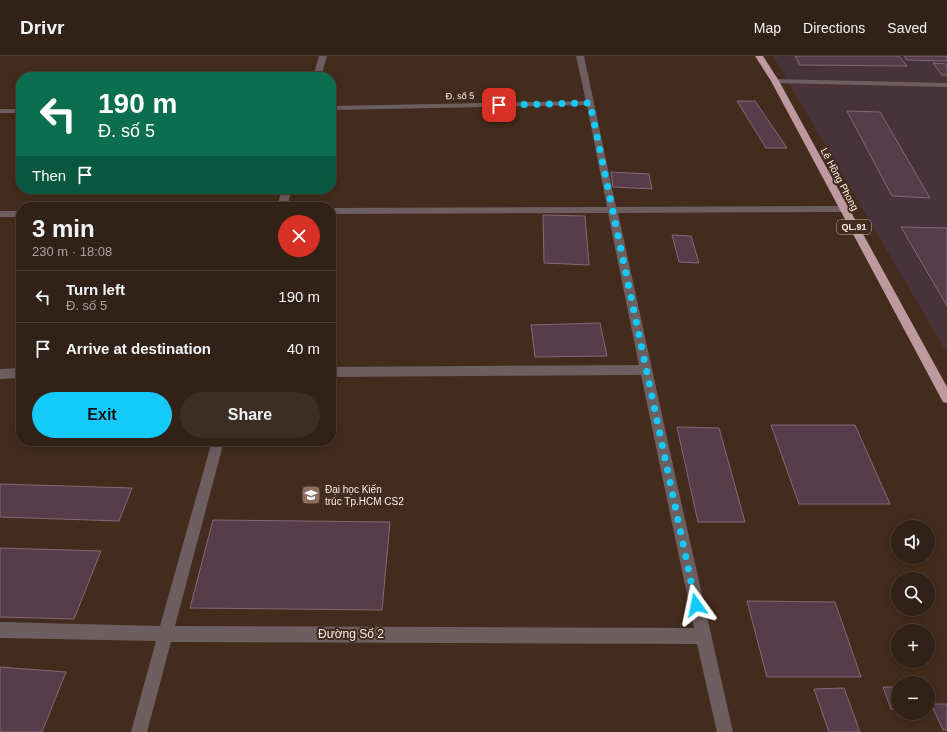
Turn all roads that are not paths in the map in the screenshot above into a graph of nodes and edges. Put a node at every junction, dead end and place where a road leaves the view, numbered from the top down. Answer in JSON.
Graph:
{"nodes":[{"id":1,"x":323,"y":56,"type":"edge"},
{"id":2,"x":580,"y":56,"type":"edge"},
{"id":3,"x":759,"y":56,"type":"edge"},
{"id":4,"x":318,"y":72,"type":"edge"},
{"id":5,"x":775,"y":81,"type":"junction"},
{"id":6,"x":947,"y":85,"type":"edge"},
{"id":7,"x":590,"y":103,"type":"junction"},
{"id":8,"x":336,"y":108,"type":"edge"},
{"id":9,"x":0,"y":111,"type":"edge"},
{"id":10,"x":16,"y":111,"type":"edge"},
{"id":11,"x":844,"y":209,"type":"junction"},
{"id":12,"x":612,"y":210,"type":"junction"},
{"id":13,"x":336,"y":211,"type":"edge"},
{"id":14,"x":0,"y":214,"type":"edge"},
{"id":15,"x":16,"y":214,"type":"edge"},
{"id":16,"x":647,"y":370,"type":"junction"},
{"id":17,"x":336,"y":372,"type":"edge"},
{"id":18,"x":16,"y":373,"type":"edge"},
{"id":19,"x":0,"y":374,"type":"edge"},
{"id":20,"x":947,"y":398,"type":"edge"},
{"id":21,"x":217,"y":446,"type":"edge"},
{"id":22,"x":0,"y":630,"type":"edge"},
{"id":23,"x":166,"y":634,"type":"junction"},
{"id":24,"x":703,"y":636,"type":"junction"},
{"id":25,"x":139,"y":732,"type":"edge"},
{"id":26,"x":726,"y":732,"type":"edge"}],
"edges":[{"from":1,"to":4,"type":"street"},
{"from":2,"to":7,"type":"street"},
{"from":3,"to":5,"type":"highway","name":"Lê Hồng Phong","number":"QL.91"},
{"from":5,"to":6,"type":"street"},
{"from":5,"to":11,"type":"highway","name":"Lê Hồng Phong","number":"QL.91"},
{"from":7,"to":8,"type":"street","name":"Đ. số 5"},
{"from":7,"to":12,"type":"street"},
{"from":9,"to":10,"type":"street"},
{"from":11,"to":12,"type":"street"},
{"from":11,"to":20,"type":"highway","name":"Lê Hồng Phong","number":"QL.91"},
{"from":12,"to":13,"type":"street"},
{"from":12,"to":16,"type":"street"},
{"from":14,"to":15,"type":"street"},
{"from":16,"to":17,"type":"street"},
{"from":16,"to":24,"type":"street"},
{"from":18,"to":19,"type":"street"},
{"from":21,"to":23,"type":"street"},
{"from":22,"to":23,"type":"street","name":"Đường Số 2"},
{"from":23,"to":24,"type":"street","name":"Đường Số 2"},
{"from":23,"to":25,"type":"street"},
{"from":24,"to":26,"type":"street"}]}
